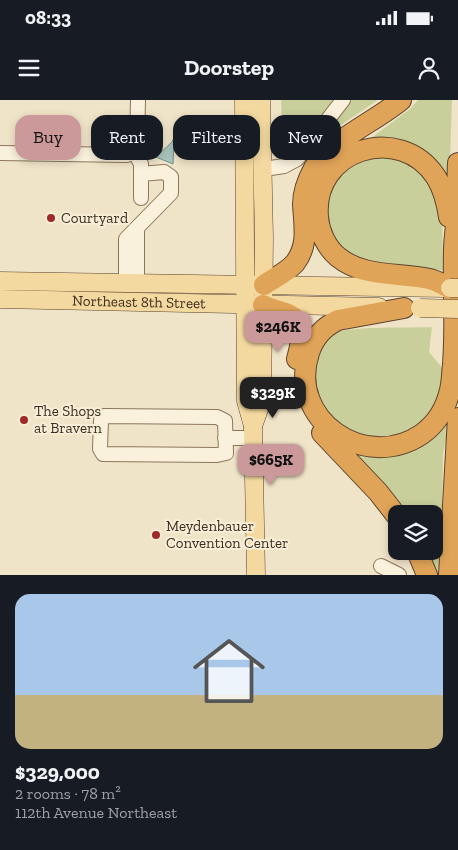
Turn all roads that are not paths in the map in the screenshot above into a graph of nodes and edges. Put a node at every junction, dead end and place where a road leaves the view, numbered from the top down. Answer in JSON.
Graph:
{"nodes":[{"id":1,"x":138,"y":100,"type":"edge"},
{"id":2,"x":244,"y":100,"type":"edge"},
{"id":3,"x":261,"y":100,"type":"edge"},
{"id":4,"x":343,"y":100,"type":"edge"},
{"id":5,"x":401,"y":100,"type":"edge"},
{"id":6,"x":138,"y":115,"type":"edge"},
{"id":7,"x":91,"y":151,"type":"edge"},
{"id":8,"x":0,"y":153,"type":"edge"},
{"id":9,"x":139,"y":160,"type":"edge"},
{"id":10,"x":458,"y":163,"type":"edge"},
{"id":11,"x":264,"y":169,"type":"junction"},
{"id":12,"x":141,"y":174,"type":"junction"},
{"id":13,"x":141,"y":198,"type":"dead end"},
{"id":14,"x":454,"y":248,"type":"junction"},
{"id":15,"x":0,"y":281,"type":"edge"},
{"id":16,"x":132,"y":283,"type":"junction"},
{"id":17,"x":418,"y":283,"type":"junction"},
{"id":18,"x":454,"y":288,"type":"edge"},
{"id":19,"x":254,"y":295,"type":"junction"},
{"id":20,"x":0,"y":299,"type":"edge"},
{"id":21,"x":223,"y":304,"type":"junction"},
{"id":22,"x":412,"y":308,"type":"junction"},
{"id":23,"x":458,"y":309,"type":"edge"},
{"id":24,"x":245,"y":325,"type":"junction"},
{"id":25,"x":454,"y":347,"type":"junction"},
{"id":26,"x":458,"y":376,"type":"edge"},
{"id":27,"x":458,"y":418,"type":"edge"},
{"id":28,"x":253,"y":432,"type":"junction"},
{"id":29,"x":225,"y":438,"type":"junction"},
{"id":30,"x":389,"y":505,"type":"edge"},
{"id":31,"x":421,"y":560,"type":"edge"},
{"id":32,"x":381,"y":566,"type":"dead end"},
{"id":33,"x":256,"y":575,"type":"edge"},
{"id":34,"x":399,"y":575,"type":"edge"},
{"id":35,"x":427,"y":575,"type":"edge"},
{"id":36,"x":449,"y":575,"type":"edge"}],
"edges":[{"from":1,"to":6,"type":"street"},
{"from":2,"to":19,"type":"main road"},
{"from":3,"to":11,"type":"main road"},
{"from":4,"to":11,"type":"street"},
{"from":5,"to":19,"type":"highway"},
{"from":7,"to":8,"type":"street"},
{"from":9,"to":12,"type":"street"},
{"from":10,"to":14,"type":"highway"},
{"from":11,"to":19,"type":"main road"},
{"from":12,"to":13,"type":"street"},
{"from":12,"to":16,"type":"street"},
{"from":14,"to":17,"type":"highway"},
{"from":14,"to":25,"type":"highway"},
{"from":15,"to":16,"type":"main road","name":"Northeast 8th Street"},
{"from":16,"to":19,"type":"main road","name":"Northeast 8th Street"},
{"from":17,"to":18,"type":"highway"},
{"from":17,"to":19,"type":"main road","name":"Northeast 8th Street"},
{"from":19,"to":21,"type":"main road","name":"Northeast 8th Street"},
{"from":19,"to":22,"type":"main road","name":"Northeast 8th Street"},
{"from":19,"to":24,"type":"main road"},
{"from":19,"to":28,"type":"main road"},
{"from":19,"to":30,"type":"highway"},
{"from":20,"to":21,"type":"main road","name":"Northeast 8th Street"},
{"from":21,"to":24,"type":"main road"},
{"from":22,"to":23,"type":"main road","name":"Northeast 8th Street","bridge":true},
{"from":22,"to":25,"type":"highway"},
{"from":24,"to":28,"type":"main road"},
{"from":25,"to":26,"type":"highway"},
{"from":27,"to":36,"type":"highway"},
{"from":28,"to":29,"type":"street"},
{"from":28,"to":33,"type":"main road"},
{"from":29,"to":29,"type":"street"},
{"from":31,"to":35,"type":"highway"},
{"from":32,"to":34,"type":"street"}]}
